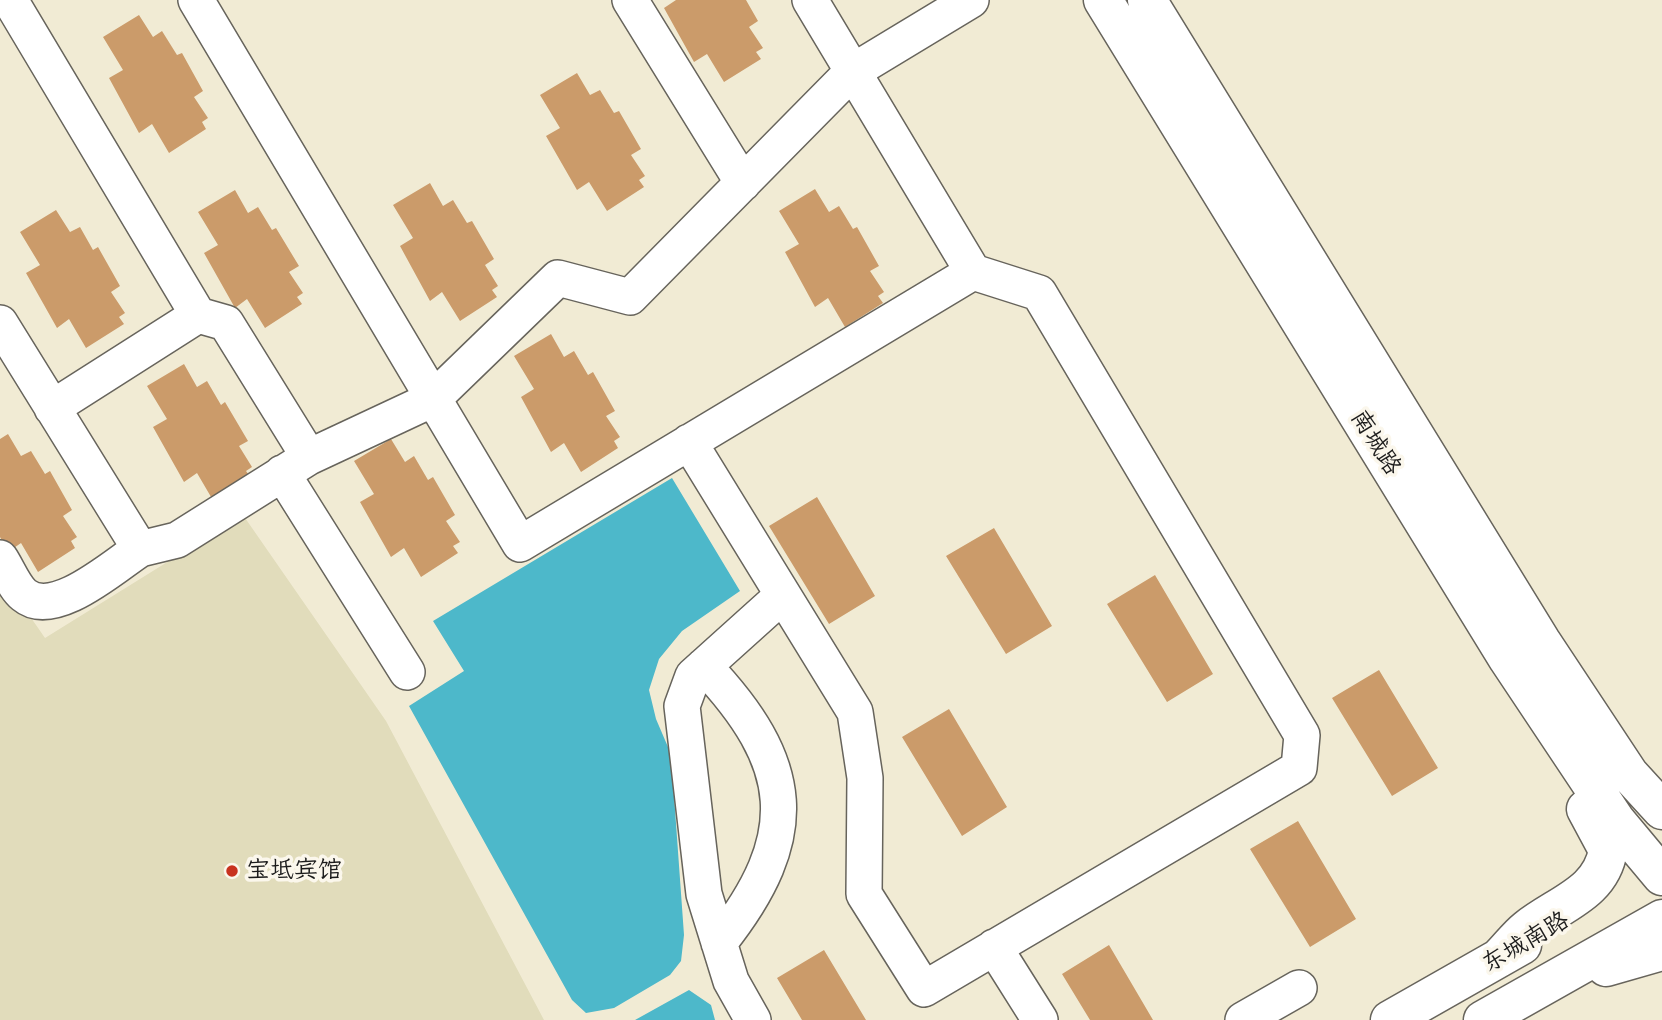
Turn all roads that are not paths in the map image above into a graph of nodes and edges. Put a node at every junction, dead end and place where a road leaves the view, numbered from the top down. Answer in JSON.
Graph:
{"nodes":[{"id":1,"x":10,"y":0,"type":"edge"},
{"id":2,"x":196,"y":0,"type":"edge"},
{"id":3,"x":630,"y":0,"type":"edge"},
{"id":4,"x":810,"y":0,"type":"edge"},
{"id":5,"x":971,"y":0,"type":"edge"},
{"id":6,"x":1103,"y":0,"type":"edge"},
{"id":7,"x":1147,"y":0,"type":"edge"},
{"id":8,"x":852,"y":72,"type":"junction"},
{"id":9,"x":743,"y":183,"type":"junction"},
{"id":10,"x":973,"y":272,"type":"junction"},
{"id":11,"x":198,"y":315,"type":"junction"},
{"id":12,"x":0,"y":323,"type":"edge"},
{"id":13,"x":433,"y":398,"type":"junction"},
{"id":14,"x":52,"y":408,"type":"junction"},
{"id":15,"x":689,"y":442,"type":"junction"},
{"id":16,"x":295,"y":465,"type":"junction"},
{"id":17,"x":140,"y":549,"type":"junction"},
{"id":18,"x":0,"y":558,"type":"edge"},
{"id":19,"x":783,"y":595,"type":"junction"},
{"id":20,"x":1508,"y":659,"type":"junction"},
{"id":21,"x":704,"y":666,"type":"junction"},
{"id":22,"x":407,"y":672,"type":"dead end"},
{"id":23,"x":1662,"y":810,"type":"edge"},
{"id":24,"x":1661,"y":865,"type":"edge"},
{"id":25,"x":1662,"y":919,"type":"edge"},
{"id":26,"x":719,"y":943,"type":"junction"},
{"id":27,"x":994,"y":947,"type":"junction"},
{"id":28,"x":1662,"y":951,"type":"edge"},
{"id":29,"x":1500,"y":957,"type":"junction"},
{"id":30,"x":1544,"y":986,"type":"junction"},
{"id":31,"x":1299,"y":988,"type":"dead end"},
{"id":32,"x":753,"y":1020,"type":"edge"},
{"id":33,"x":1040,"y":1020,"type":"edge"},
{"id":34,"x":1243,"y":1020,"type":"edge"},
{"id":35,"x":1390,"y":1020,"type":"edge"},
{"id":36,"x":1483,"y":1020,"type":"edge"}],
"edges":[{"from":1,"to":11,"type":"street"},
{"from":2,"to":13,"type":"street"},
{"from":3,"to":9,"type":"street"},
{"from":4,"to":8,"type":"street"},
{"from":5,"to":8,"type":"street"},
{"from":6,"to":20,"type":"main road","name":"南城路"},
{"from":7,"to":23,"type":"main road","name":"南城路"},
{"from":8,"to":9,"type":"street"},
{"from":8,"to":10,"type":"street"},
{"from":9,"to":13,"type":"street"},
{"from":10,"to":15,"type":"street"},
{"from":10,"to":27,"type":"street"},
{"from":11,"to":14,"type":"street"},
{"from":11,"to":16,"type":"street"},
{"from":12,"to":14,"type":"street"},
{"from":13,"to":15,"type":"street"},
{"from":13,"to":16,"type":"street"},
{"from":14,"to":17,"type":"street"},
{"from":15,"to":19,"type":"street"},
{"from":16,"to":17,"type":"street"},
{"from":16,"to":22,"type":"street"},
{"from":17,"to":18,"type":"street"},
{"from":19,"to":21,"type":"street"},
{"from":19,"to":27,"type":"street"},
{"from":20,"to":24,"type":"main road","name":"南城路"},
{"from":20,"to":29,"type":"main road"},
{"from":21,"to":26,"type":"street"},
{"from":21,"to":26,"type":"street"},
{"from":24,"to":29,"type":"main road","name":"东城南路"},
{"from":25,"to":30,"type":"main road","name":"东城南路"},
{"from":26,"to":32,"type":"street"},
{"from":27,"to":33,"type":"street"},
{"from":28,"to":30,"type":"main road"},
{"from":29,"to":35,"type":"main road","name":"东城南路"},
{"from":30,"to":36,"type":"main road","name":"东城南路"},
{"from":31,"to":34,"type":"street"}]}
